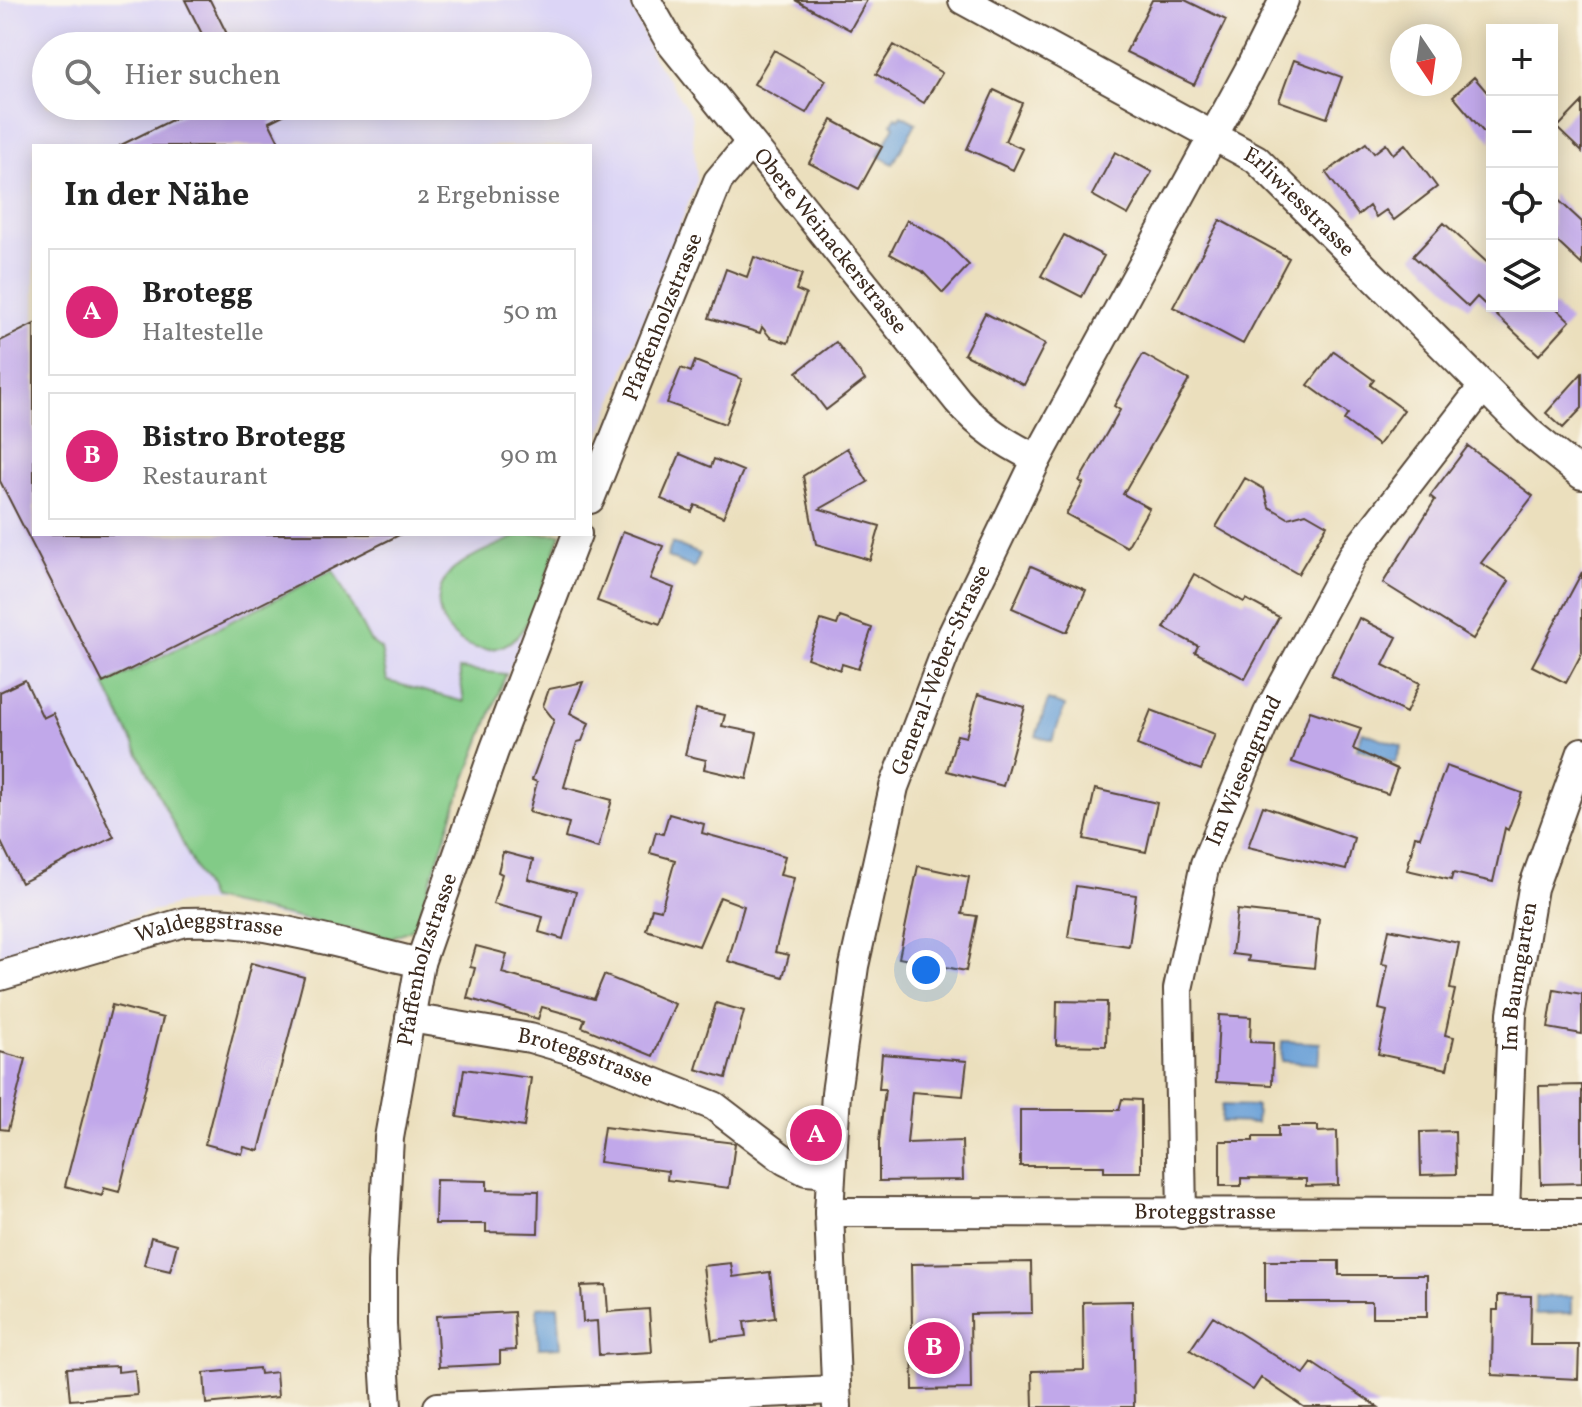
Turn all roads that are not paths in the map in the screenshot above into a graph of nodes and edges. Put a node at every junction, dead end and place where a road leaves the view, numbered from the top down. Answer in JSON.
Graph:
{"nodes":[{"id":1,"x":646,"y":0,"type":"edge"},
{"id":2,"x":963,"y":0,"type":"edge"},
{"id":3,"x":1284,"y":0,"type":"edge"},
{"id":4,"x":1213,"y":135,"type":"junction"},
{"id":5,"x":750,"y":143,"type":"junction"},
{"id":6,"x":1483,"y":387,"type":"junction"},
{"id":7,"x":1037,"y":459,"type":"junction"},
{"id":8,"x":1582,"y":475,"type":"edge"},
{"id":9,"x":592,"y":494,"type":"edge"},
{"id":10,"x":576,"y":536,"type":"edge"},
{"id":11,"x":1582,"y":752,"type":"edge"},
{"id":12,"x":420,"y":963,"type":"junction"},
{"id":13,"x":0,"y":976,"type":"edge"},
{"id":14,"x":410,"y":1018,"type":"junction"},
{"id":15,"x":830,"y":1173,"type":"junction"},
{"id":16,"x":829,"y":1212,"type":"junction"},
{"id":17,"x":1505,"y":1212,"type":"junction"},
{"id":18,"x":1582,"y":1213,"type":"edge"},
{"id":19,"x":1182,"y":1214,"type":"junction"},
{"id":20,"x":836,"y":1398,"type":"edge"},
{"id":21,"x":387,"y":1407,"type":"edge"},
{"id":22,"x":438,"y":1407,"type":"edge"}],
"edges":[{"from":1,"to":5,"type":"street","name":"Obere Weinackerstrasse"},
{"from":2,"to":4,"type":"street","name":"Erliwiesstrasse"},
{"from":3,"to":4,"type":"street","name":"General-Weber-Strasse"},
{"from":4,"to":6,"type":"street","name":"Erliwiesstrasse"},
{"from":4,"to":7,"type":"street","name":"General-Weber-Strasse"},
{"from":5,"to":7,"type":"street","name":"Obere Weinackerstrasse"},
{"from":5,"to":9,"type":"street","name":"Pfaffenholzstrasse"},
{"from":6,"to":8,"type":"street","name":"Erliwiesstrasse"},
{"from":6,"to":19,"type":"street","name":"Im Wiesengrund"},
{"from":7,"to":15,"type":"street","name":"General-Weber-Strasse"},
{"from":10,"to":12,"type":"street","name":"Pfaffenholzstrasse"},
{"from":11,"to":17,"type":"street","name":"Im Baumgarten"},
{"from":12,"to":13,"type":"street","name":"Waldeggstrasse"},
{"from":12,"to":14,"type":"street","name":"Pfaffenholzstrasse"},
{"from":14,"to":15,"type":"street","name":"Broteggstrasse"},
{"from":14,"to":21,"type":"street","name":"Pfaffenholzstrasse"},
{"from":15,"to":16,"type":"street","name":"General-Weber-Strasse"},
{"from":16,"to":19,"type":"street","name":"Broteggstrasse"},
{"from":16,"to":20,"type":"street","name":"General-Weber-Strasse"},
{"from":17,"to":18,"type":"street","name":"Broteggstrasse"},
{"from":17,"to":19,"type":"street","name":"Broteggstrasse"},
{"from":20,"to":22,"type":"street"}]}
